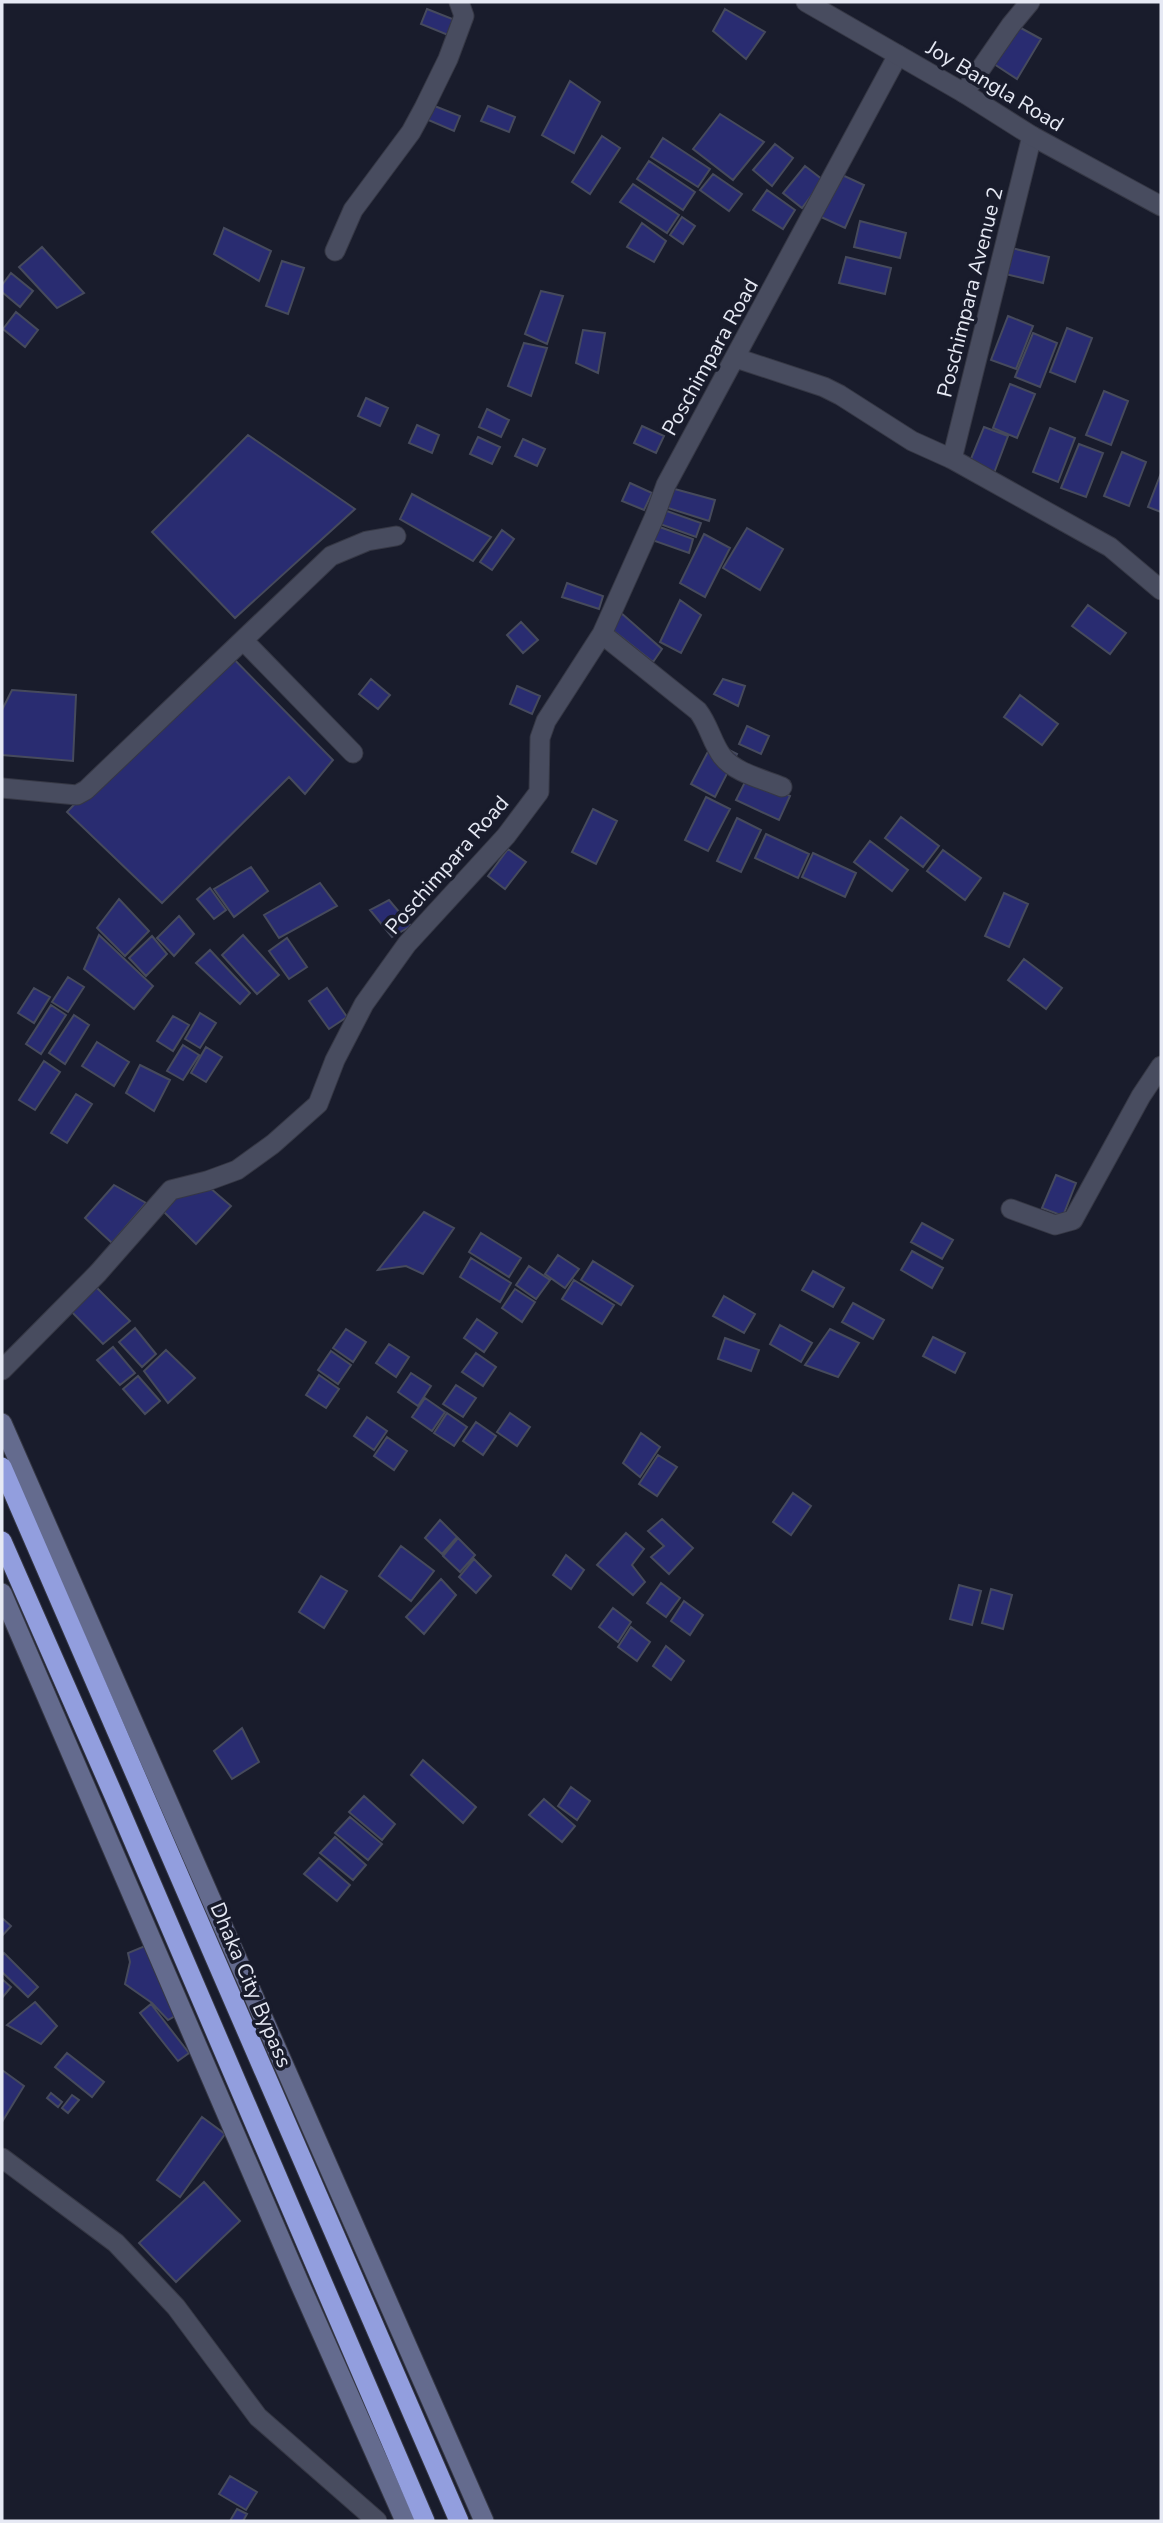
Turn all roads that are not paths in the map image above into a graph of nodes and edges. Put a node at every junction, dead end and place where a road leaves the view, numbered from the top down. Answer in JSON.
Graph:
{"nodes":[{"id":1,"x":459,"y":2,"type":"edge"},
{"id":2,"x":806,"y":2,"type":"edge"},
{"id":3,"x":1030,"y":2,"type":"edge"},
{"id":4,"x":898,"y":55,"type":"junction"},
{"id":5,"x":964,"y":93,"type":"junction"},
{"id":6,"x":1032,"y":136,"type":"junction"},
{"id":7,"x":1161,"y":206,"type":"edge"},
{"id":8,"x":335,"y":251,"type":"dead end"},
{"id":9,"x":736,"y":358,"type":"junction"},
{"id":10,"x":952,"y":459,"type":"junction"},
{"id":11,"x":396,"y":536,"type":"dead end"},
{"id":12,"x":1161,"y":590,"type":"edge"},
{"id":13,"x":602,"y":634,"type":"junction"},
{"id":14,"x":243,"y":640,"type":"junction"},
{"id":15,"x":353,"y":754,"type":"dead end"},
{"id":16,"x":782,"y":787,"type":"dead end"},
{"id":17,"x":2,"y":788,"type":"edge"},
{"id":18,"x":1161,"y":1066,"type":"edge"},
{"id":19,"x":1010,"y":1209,"type":"dead end"},
{"id":20,"x":2,"y":1370,"type":"edge"},
{"id":21,"x":2,"y":1423,"type":"edge"},
{"id":22,"x":2,"y":1467,"type":"edge"},
{"id":23,"x":2,"y":1541,"type":"edge"},
{"id":24,"x":2,"y":1593,"type":"edge"},
{"id":25,"x":2,"y":2158,"type":"edge"},
{"id":26,"x":377,"y":2521,"type":"edge"},
{"id":27,"x":405,"y":2521,"type":"edge"},
{"id":28,"x":425,"y":2521,"type":"edge"},
{"id":29,"x":458,"y":2521,"type":"edge"},
{"id":30,"x":484,"y":2521,"type":"edge"}],
"edges":[{"from":1,"to":8,"type":"street"},
{"from":2,"to":4,"type":"street","name":"Joy Bangla Road"},
{"from":3,"to":5,"type":"street"},
{"from":4,"to":5,"type":"street","name":"Joy Bangla Road"},
{"from":4,"to":9,"type":"street","name":"Poschimpara Road"},
{"from":5,"to":6,"type":"street","name":"Joy Bangla Road"},
{"from":6,"to":7,"type":"street","name":"Joy Bangla Road"},
{"from":6,"to":10,"type":"street","name":"Poschimpara Avenue 2"},
{"from":9,"to":10,"type":"street"},
{"from":9,"to":13,"type":"street","name":"Poschimpara Road"},
{"from":10,"to":12,"type":"street"},
{"from":11,"to":14,"type":"street"},
{"from":13,"to":16,"type":"street"},
{"from":13,"to":20,"type":"street","name":"Poschimpara Road"},
{"from":14,"to":15,"type":"street"},
{"from":14,"to":17,"type":"street"},
{"from":18,"to":19,"type":"street"},
{"from":21,"to":30,"type":"main road"},
{"from":22,"to":29,"type":"highway","name":"Dhaka City Bypass"},
{"from":23,"to":28,"type":"highway"},
{"from":24,"to":27,"type":"main road"},
{"from":25,"to":26,"type":"street"}]}
